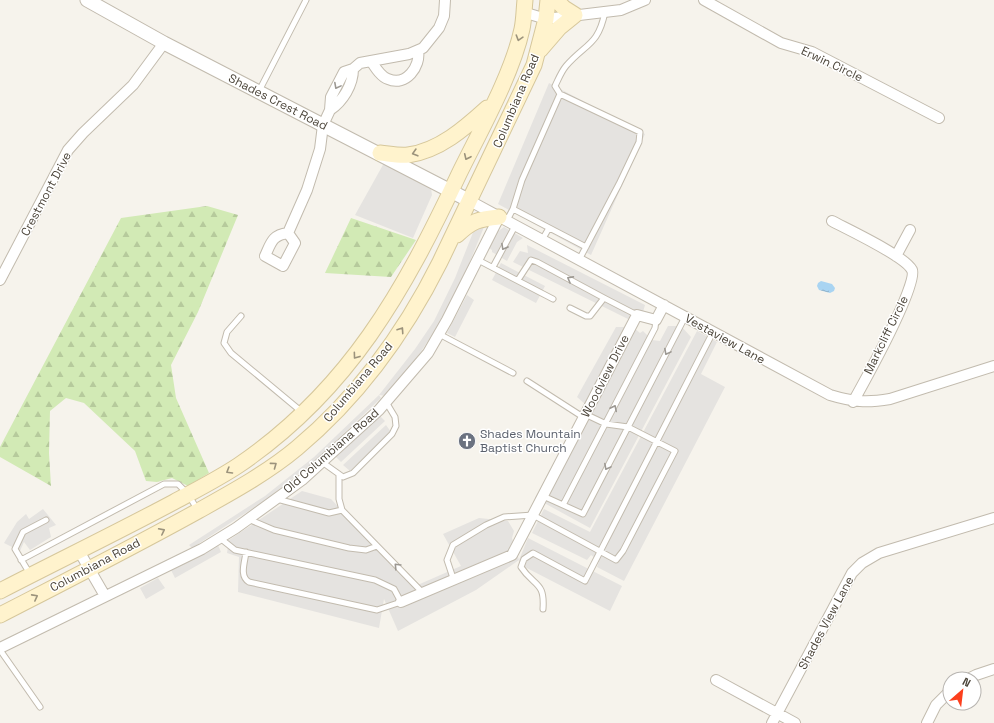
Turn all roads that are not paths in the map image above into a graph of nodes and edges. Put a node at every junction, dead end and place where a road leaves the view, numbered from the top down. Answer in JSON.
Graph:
{"nodes":[{"id":1,"x":87,"y":0,"type":"edge"},
{"id":2,"x":306,"y":0,"type":"edge"},
{"id":3,"x":445,"y":0,"type":"edge"},
{"id":4,"x":548,"y":0,"type":"edge"},
{"id":5,"x":556,"y":0,"type":"edge"},
{"id":6,"x":645,"y":0,"type":"edge"},
{"id":7,"x":704,"y":0,"type":"edge"},
{"id":8,"x":524,"y":6,"type":"edge"},
{"id":9,"x":605,"y":12,"type":"junction"},
{"id":10,"x":575,"y":15,"type":"junction"},
{"id":11,"x":546,"y":19,"type":"junction"},
{"id":12,"x":164,"y":43,"type":"junction"},
{"id":13,"x":418,"y":51,"type":"junction"},
{"id":14,"x":537,"y":54,"type":"junction"},
{"id":15,"x":371,"y":61,"type":"junction"},
{"id":16,"x":259,"y":92,"type":"junction"},
{"id":17,"x":560,"y":94,"type":"junction"},
{"id":18,"x":494,"y":102,"type":"junction"},
{"id":19,"x":939,"y":118,"type":"dead end"},
{"id":20,"x":323,"y":125,"type":"junction"},
{"id":21,"x":380,"y":153,"type":"junction"},
{"id":22,"x":451,"y":191,"type":"junction"},
{"id":23,"x":470,"y":201,"type":"junction"},
{"id":24,"x":513,"y":209,"type":"junction"},
{"id":25,"x":832,"y":221,"type":"dead end"},
{"id":26,"x":507,"y":222,"type":"junction"},
{"id":27,"x":549,"y":228,"type":"junction"},
{"id":28,"x":910,"y":230,"type":"dead end"},
{"id":29,"x":288,"y":233,"type":"dead end"},
{"id":30,"x":542,"y":240,"type":"junction"},
{"id":31,"x":451,"y":241,"type":"junction"},
{"id":32,"x":586,"y":247,"type":"junction"},
{"id":33,"x":896,"y":256,"type":"junction"},
{"id":34,"x":478,"y":260,"type":"junction"},
{"id":35,"x":579,"y":260,"type":"junction"},
{"id":36,"x":493,"y":267,"type":"junction"},
{"id":37,"x":0,"y":280,"type":"edge"},
{"id":38,"x":518,"y":280,"type":"junction"},
{"id":39,"x":405,"y":283,"type":"junction"},
{"id":40,"x":424,"y":294,"type":"junction"},
{"id":41,"x":604,"y":298,"type":"junction"},
{"id":42,"x":553,"y":299,"type":"dead end"},
{"id":43,"x":664,"y":305,"type":"junction"},
{"id":44,"x":570,"y":308,"type":"dead end"},
{"id":45,"x":637,"y":315,"type":"junction"},
{"id":46,"x":241,"y":316,"type":"dead end"},
{"id":47,"x":686,"y":317,"type":"junction"},
{"id":48,"x":656,"y":324,"type":"junction"},
{"id":49,"x":713,"y":332,"type":"junction"},
{"id":50,"x":439,"y":334,"type":"junction"},
{"id":51,"x":994,"y":366,"type":"edge"},
{"id":52,"x":513,"y":373,"type":"dead end"},
{"id":53,"x":527,"y":381,"type":"dead end"},
{"id":54,"x":386,"y":402,"type":"junction"},
{"id":55,"x":853,"y":402,"type":"junction"},
{"id":56,"x":303,"y":413,"type":"junction"},
{"id":57,"x":584,"y":416,"type":"junction"},
{"id":58,"x":606,"y":424,"type":"junction"},
{"id":59,"x":628,"y":427,"type":"junction"},
{"id":60,"x":318,"y":429,"type":"junction"},
{"id":61,"x":657,"y":441,"type":"junction"},
{"id":62,"x":322,"y":462,"type":"junction"},
{"id":63,"x":339,"y":475,"type":"junction"},
{"id":64,"x":188,"y":494,"type":"junction"},
{"id":65,"x":543,"y":496,"type":"junction"},
{"id":66,"x":276,"y":499,"type":"junction"},
{"id":67,"x":563,"y":505,"type":"junction"},
{"id":68,"x":198,"y":510,"type":"junction"},
{"id":69,"x":342,"y":510,"type":"junction"},
{"id":70,"x":533,"y":515,"type":"junction"},
{"id":71,"x":994,"y":518,"type":"edge"},
{"id":72,"x":248,"y":519,"type":"junction"},
{"id":73,"x":46,"y":520,"type":"dead end"},
{"id":74,"x":220,"y":538,"type":"junction"},
{"id":75,"x":377,"y":546,"type":"junction"},
{"id":76,"x":79,"y":551,"type":"junction"},
{"id":77,"x":246,"y":552,"type":"junction"},
{"id":78,"x":600,"y":552,"type":"junction"},
{"id":79,"x":21,"y":560,"type":"junction"},
{"id":80,"x":90,"y":568,"type":"junction"},
{"id":81,"x":31,"y":575,"type":"junction"},
{"id":82,"x":454,"y":581,"type":"junction"},
{"id":83,"x":0,"y":591,"type":"edge"},
{"id":84,"x":424,"y":594,"type":"junction"},
{"id":85,"x":105,"y":596,"type":"junction"},
{"id":86,"x":401,"y":602,"type":"junction"},
{"id":87,"x":543,"y":609,"type":"dead end"},
{"id":88,"x":0,"y":615,"type":"edge"},
{"id":89,"x":0,"y":649,"type":"edge"},
{"id":90,"x":994,"y":669,"type":"edge"},
{"id":91,"x":982,"y":672,"type":"edge"},
{"id":92,"x":716,"y":680,"type":"dead end"},
{"id":93,"x":942,"y":699,"type":"edge"},
{"id":94,"x":40,"y":707,"type":"dead end"},
{"id":95,"x":775,"y":718,"type":"edge"},
{"id":96,"x":795,"y":723,"type":"edge"},
{"id":97,"x":927,"y":723,"type":"edge"}],
"edges":[{"from":1,"to":12,"type":"street","name":"Shades Crest Road"},
{"from":2,"to":16,"type":"lane"},
{"from":3,"to":13,"type":"street"},
{"from":4,"to":11,"type":"main road","name":"Columbiana Road"},
{"from":5,"to":10,"type":"main road"},
{"from":6,"to":9,"type":"street"},
{"from":7,"to":19,"type":"street","name":"Erwin Circle"},
{"from":8,"to":11,"type":"street"},
{"from":8,"to":18,"type":"main road","name":"Columbiana Road","one_way":true},
{"from":9,"to":10,"type":"street"},
{"from":9,"to":17,"type":"lane"},
{"from":10,"to":11,"type":"street"},
{"from":10,"to":14,"type":"main road"},
{"from":11,"to":14,"type":"main road","name":"Columbiana Road"},
{"from":12,"to":16,"type":"street","name":"Shades Crest Road"},
{"from":12,"to":37,"type":"street","name":"Crestmont Drive"},
{"from":13,"to":15,"type":"street"},
{"from":13,"to":15,"type":"street"},
{"from":14,"to":23,"type":"main road","name":"Columbiana Road"},
{"from":15,"to":20,"type":"street"},
{"from":16,"to":20,"type":"street","name":"Shades Crest Road"},
{"from":17,"to":24,"type":"lane"},
{"from":17,"to":32,"type":"lane"},
{"from":18,"to":21,"type":"main road","one_way":true},
{"from":18,"to":22,"type":"main road","name":"Columbiana Road","one_way":true},
{"from":20,"to":21,"type":"street","name":"Shades Crest Road"},
{"from":20,"to":29,"type":"street"},
{"from":21,"to":22,"type":"street","name":"Shades Crest Road"},
{"from":22,"to":23,"type":"street","name":"Shades Crest Road"},
{"from":22,"to":39,"type":"main road","name":"Columbiana Road"},
{"from":23,"to":26,"type":"street","name":"Vestaview Lane"},
{"from":23,"to":31,"type":"main road","name":"Columbiana Road"},
{"from":24,"to":26,"type":"lane"},
{"from":24,"to":27,"type":"lane"},
{"from":25,"to":33,"type":"street"},
{"from":26,"to":30,"type":"street","name":"Vestaview Lane"},
{"from":26,"to":31,"type":"main road"},
{"from":26,"to":34,"type":"street","name":"Old Columbiana Road"},
{"from":26,"to":36,"type":"lane","one_way":true},
{"from":27,"to":30,"type":"lane"},
{"from":27,"to":32,"type":"lane"},
{"from":28,"to":33,"type":"street"},
{"from":30,"to":35,"type":"street","name":"Vestaview Lane"},
{"from":31,"to":40,"type":"main road","name":"Columbiana Road"},
{"from":32,"to":35,"type":"lane"},
{"from":33,"to":55,"type":"street","name":"Markcliff Circle"},
{"from":34,"to":36,"type":"lane"},
{"from":34,"to":50,"type":"street","name":"Old Columbiana Road"},
{"from":35,"to":43,"type":"street","name":"Vestaview Lane"},
{"from":36,"to":38,"type":"lane"},
{"from":41,"to":38,"type":"lane","one_way":true},
{"from":38,"to":42,"type":"lane"},
{"from":39,"to":40,"type":"main road"},
{"from":39,"to":56,"type":"main road","name":"Columbiana Road","one_way":true},
{"from":60,"to":40,"type":"main road","name":"Columbiana Road","one_way":true},
{"from":41,"to":44,"type":"lane"},
{"from":41,"to":45,"type":"lane"},
{"from":43,"to":47,"type":"street","name":"Vestaview Lane"},
{"from":43,"to":48,"type":"street"},
{"from":45,"to":48,"type":"street"},
{"from":45,"to":57,"type":"street","name":"Woodview Drive"},
{"from":46,"to":56,"type":"lane"},
{"from":47,"to":49,"type":"street","name":"Vestaview Lane"},
{"from":47,"to":59,"type":"lane","one_way":true},
{"from":58,"to":48,"type":"lane","one_way":true},
{"from":49,"to":55,"type":"street","name":"Vestaview Lane"},
{"from":49,"to":61,"type":"lane"},
{"from":50,"to":52,"type":"lane"},
{"from":50,"to":54,"type":"street","name":"Old Columbiana Road"},
{"from":51,"to":55,"type":"street","name":"Vestaview Lane"},
{"from":53,"to":57,"type":"lane"},
{"from":54,"to":62,"type":"street","name":"Old Columbiana Road"},
{"from":54,"to":63,"type":"lane"},
{"from":56,"to":60,"type":"main road"},
{"from":56,"to":64,"type":"main road","name":"Columbiana Road","one_way":true},
{"from":57,"to":58,"type":"lane"},
{"from":57,"to":65,"type":"street","name":"Woodview Drive"},
{"from":58,"to":59,"type":"lane"},
{"from":58,"to":67,"type":"lane"},
{"from":59,"to":61,"type":"lane"},
{"from":59,"to":67,"type":"lane","one_way":true},
{"from":68,"to":60,"type":"main road","name":"Columbiana Road","one_way":true},
{"from":61,"to":78,"type":"lane"},
{"from":61,"to":78,"type":"lane"},
{"from":62,"to":63,"type":"lane"},
{"from":62,"to":66,"type":"street","name":"Old Columbiana Road"},
{"from":63,"to":69,"type":"lane"},
{"from":64,"to":68,"type":"lane"},
{"from":64,"to":76,"type":"main road","name":"Columbiana Road"},
{"from":64,"to":79,"type":"lane"},
{"from":65,"to":67,"type":"lane"},
{"from":65,"to":70,"type":"street","name":"Woodview Drive"},
{"from":66,"to":69,"type":"lane"},
{"from":66,"to":72,"type":"street","name":"Old Columbiana Road"},
{"from":80,"to":68,"type":"main road","name":"Columbiana Road","one_way":true},
{"from":69,"to":75,"type":"lane"},
{"from":70,"to":78,"type":"lane"},
{"from":70,"to":82,"type":"street","name":"Woodview Drive"},
{"from":70,"to":82,"type":"lane"},
{"from":71,"to":95,"type":"street","name":"Shades View Lane"},
{"from":72,"to":74,"type":"street","name":"Old Columbiana Road"},
{"from":72,"to":75,"type":"lane"},
{"from":73,"to":79,"type":"lane"},
{"from":74,"to":77,"type":"lane"},
{"from":74,"to":85,"type":"street","name":"Old Columbiana Road"},
{"from":84,"to":75,"type":"lane","one_way":true},
{"from":76,"to":80,"type":"street"},
{"from":76,"to":81,"type":"main road","name":"Columbiana Road"},
{"from":77,"to":86,"type":"lane"},
{"from":77,"to":86,"type":"lane"},
{"from":78,"to":87,"type":"lane"},
{"from":79,"to":81,"type":"lane"},
{"from":80,"to":85,"type":"street"},
{"from":88,"to":80,"type":"main road","name":"Columbiana Road","one_way":true},
{"from":81,"to":83,"type":"main road","name":"Columbiana Road"},
{"from":82,"to":84,"type":"street","name":"Woodview Drive"},
{"from":84,"to":86,"type":"street","name":"Woodview Drive"},
{"from":85,"to":89,"type":"street","name":"Old Columbiana Road"},
{"from":89,"to":94,"type":"lane"},
{"from":90,"to":91,"type":"street"},
{"from":92,"to":95,"type":"street"},
{"from":93,"to":97,"type":"street"},
{"from":95,"to":96,"type":"street"}]}
